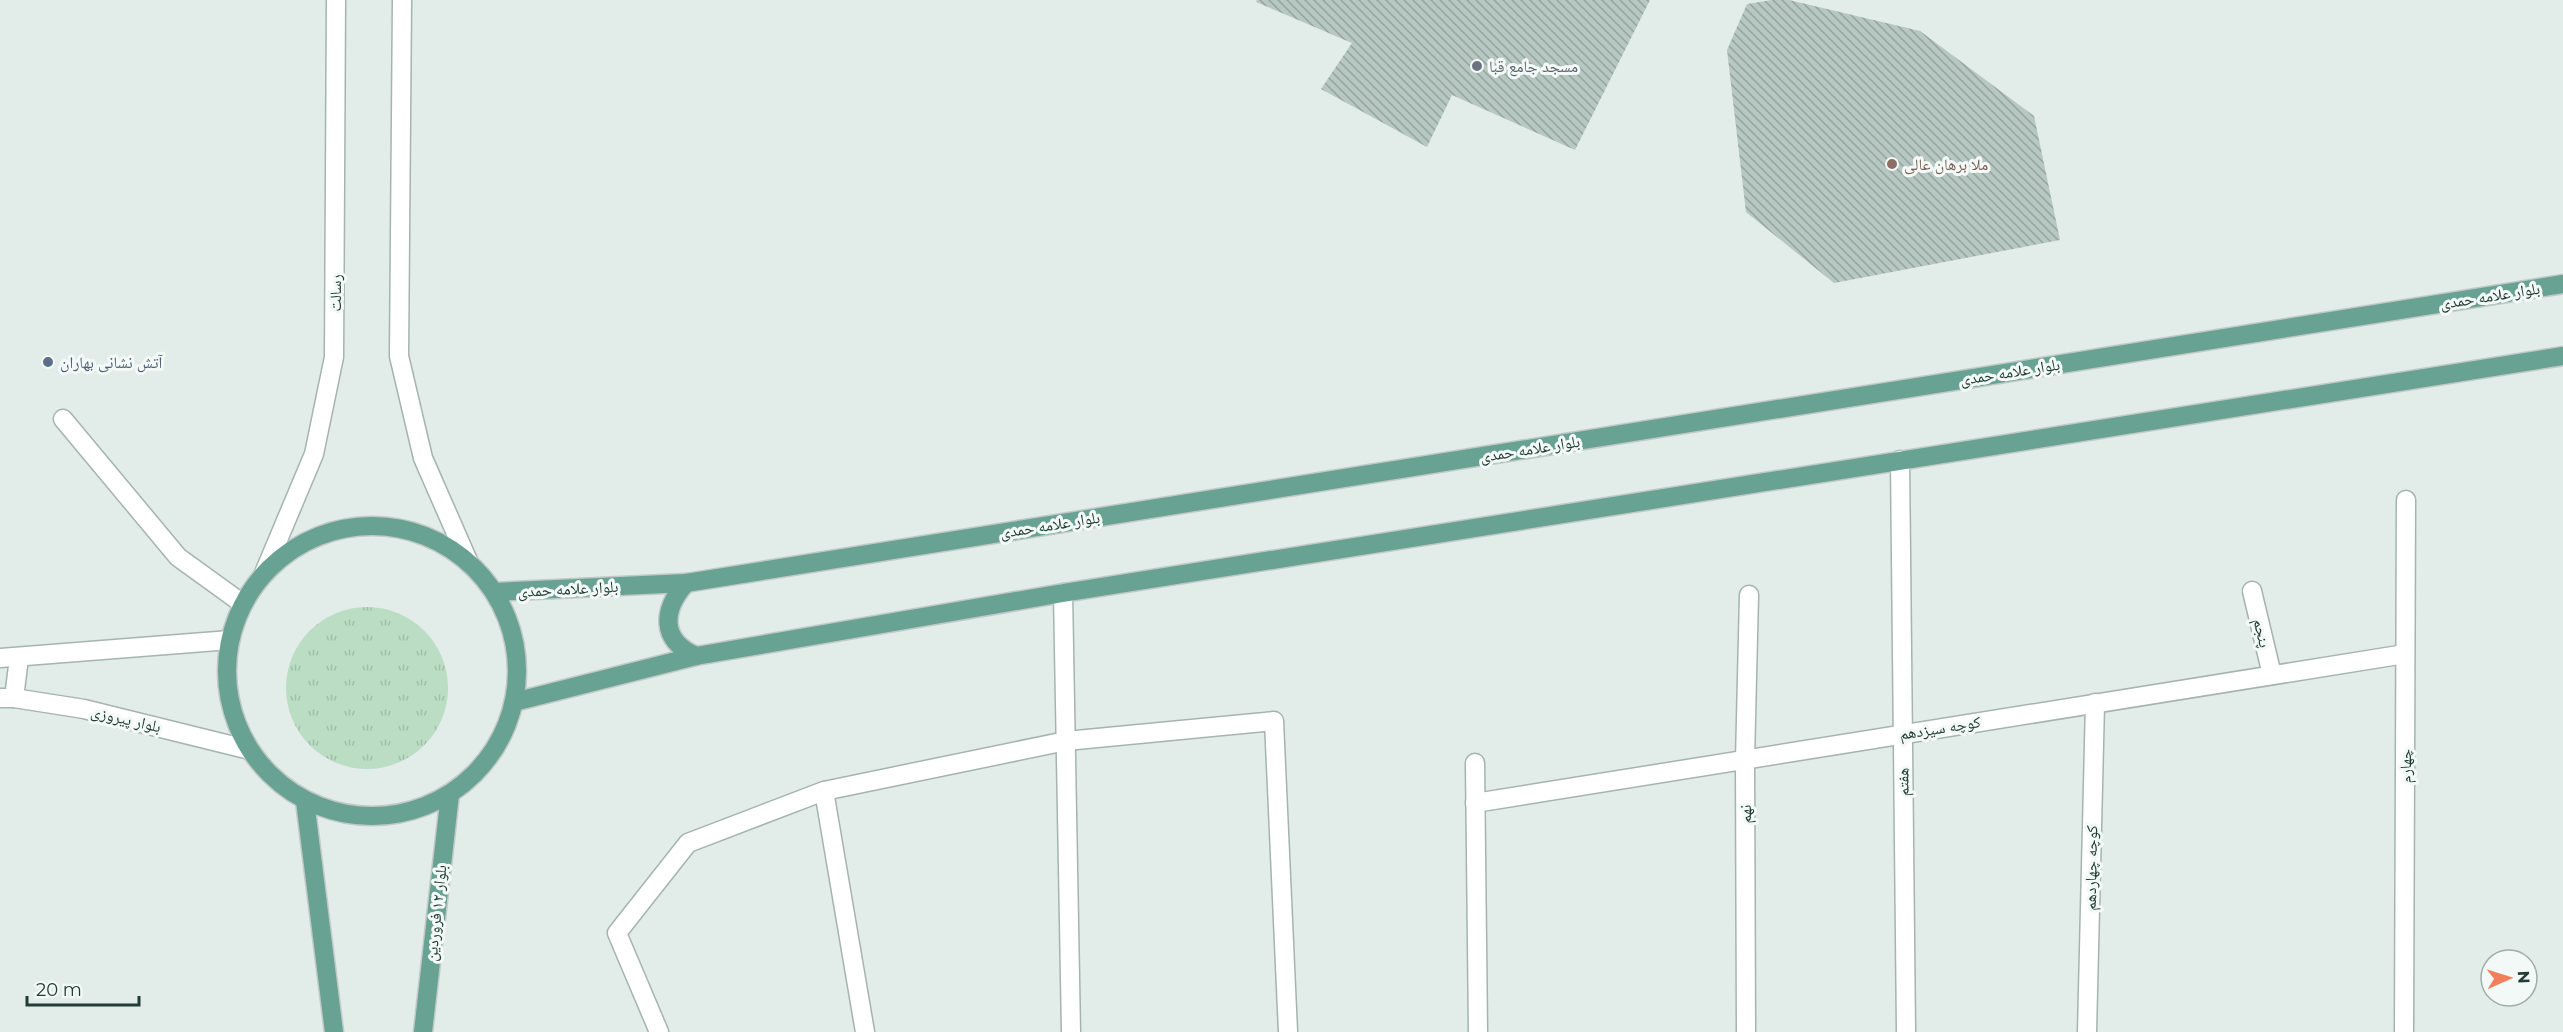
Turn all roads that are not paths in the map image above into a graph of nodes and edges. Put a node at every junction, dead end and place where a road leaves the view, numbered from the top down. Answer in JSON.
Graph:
{"nodes":[{"id":1,"x":336,"y":0,"type":"edge"},
{"id":2,"x":402,"y":0,"type":"edge"},
{"id":3,"x":2563,"y":284,"type":"edge"},
{"id":4,"x":2563,"y":356,"type":"edge"},
{"id":5,"x":63,"y":419,"type":"dead end"},
{"id":6,"x":1900,"y":460,"type":"junction"},
{"id":7,"x":2406,"y":500,"type":"dead end"},
{"id":8,"x":469,"y":563,"type":"junction"},
{"id":9,"x":264,"y":573,"type":"junction"},
{"id":10,"x":686,"y":583,"type":"junction"},
{"id":11,"x":2252,"y":591,"type":"dead end"},
{"id":12,"x":494,"y":592,"type":"junction"},
{"id":13,"x":1064,"y":593,"type":"junction"},
{"id":14,"x":1749,"y":596,"type":"dead end"},
{"id":15,"x":243,"y":604,"type":"junction"},
{"id":16,"x":230,"y":640,"type":"junction"},
{"id":17,"x":2405,"y":654,"type":"junction"},
{"id":18,"x":696,"y":656,"type":"junction"},
{"id":19,"x":0,"y":658,"type":"edge"},
{"id":20,"x":20,"y":658,"type":"junction"},
{"id":21,"x":2272,"y":675,"type":"junction"},
{"id":22,"x":7,"y":698,"type":"edge"},
{"id":23,"x":514,"y":702,"type":"junction"},
{"id":24,"x":2095,"y":703,"type":"junction"},
{"id":25,"x":1903,"y":734,"type":"junction"},
{"id":26,"x":1066,"y":741,"type":"junction"},
{"id":27,"x":250,"y":750,"type":"junction"},
{"id":28,"x":1745,"y":760,"type":"junction"},
{"id":29,"x":1474,"y":764,"type":"dead end"},
{"id":30,"x":825,"y":791,"type":"junction"},
{"id":31,"x":450,"y":794,"type":"junction"},
{"id":32,"x":305,"y":801,"type":"junction"},
{"id":33,"x":1475,"y":803,"type":"junction"},
{"id":34,"x":334,"y":1032,"type":"edge"},
{"id":35,"x":423,"y":1032,"type":"edge"},
{"id":36,"x":659,"y":1032,"type":"edge"},
{"id":37,"x":865,"y":1032,"type":"edge"},
{"id":38,"x":1071,"y":1032,"type":"edge"},
{"id":39,"x":1288,"y":1032,"type":"edge"},
{"id":40,"x":1478,"y":1032,"type":"edge"},
{"id":41,"x":1746,"y":1032,"type":"edge"},
{"id":42,"x":1906,"y":1032,"type":"edge"},
{"id":43,"x":2087,"y":1032,"type":"edge"},
{"id":44,"x":2404,"y":1032,"type":"edge"}],
"edges":[{"from":1,"to":9,"type":"street","name":"رسالت"},
{"from":2,"to":8,"type":"street"},
{"from":3,"to":10,"type":"main road","name":"بلوار علامه حمدی"},
{"from":4,"to":6,"type":"main road"},
{"from":5,"to":15,"type":"street"},
{"from":6,"to":13,"type":"main road"},
{"from":6,"to":25,"type":"street","name":"هفتم"},
{"from":7,"to":17,"type":"street","name":"چهارم"},
{"from":8,"to":9,"type":"main road"},
{"from":8,"to":12,"type":"main road"},
{"from":9,"to":15,"type":"main road"},
{"from":10,"to":12,"type":"main road","name":"بلوار علامه حمدی"},
{"from":10,"to":18,"type":"main road"},
{"from":11,"to":21,"type":"street","name":"پنجم"},
{"from":12,"to":23,"type":"main road"},
{"from":13,"to":18,"type":"main road"},
{"from":13,"to":26,"type":"street"},
{"from":14,"to":28,"type":"street","name":"نهم"},
{"from":15,"to":16,"type":"main road"},
{"from":16,"to":20,"type":"street"},
{"from":16,"to":27,"type":"main road"},
{"from":17,"to":21,"type":"street","name":"کوچه سیزدهم"},
{"from":17,"to":44,"type":"street","name":"چهارم"},
{"from":18,"to":23,"type":"main road"},
{"from":19,"to":20,"type":"street"},
{"from":20,"to":22,"type":"street"},
{"from":21,"to":24,"type":"street","name":"کوچه سیزدهم"},
{"from":22,"to":27,"type":"street","name":"بلوار پیروزی"},
{"from":23,"to":31,"type":"main road"},
{"from":24,"to":25,"type":"street","name":"کوچه سیزدهم"},
{"from":24,"to":43,"type":"street","name":"کوچه چهاردهم"},
{"from":25,"to":28,"type":"street","name":"کوچه سیزدهم"},
{"from":25,"to":42,"type":"street","name":"هفتم"},
{"from":26,"to":30,"type":"street"},
{"from":26,"to":38,"type":"street"},
{"from":26,"to":39,"type":"street"},
{"from":27,"to":32,"type":"main road"},
{"from":28,"to":33,"type":"street","name":"کوچه سیزدهم"},
{"from":28,"to":41,"type":"street","name":"نهم"},
{"from":29,"to":33,"type":"street"},
{"from":30,"to":36,"type":"street"},
{"from":30,"to":37,"type":"street"},
{"from":31,"to":32,"type":"main road"},
{"from":31,"to":35,"type":"main road","name":"بلوار ۱۲ فروردین"},
{"from":32,"to":34,"type":"main road"},
{"from":33,"to":40,"type":"street"}]}
